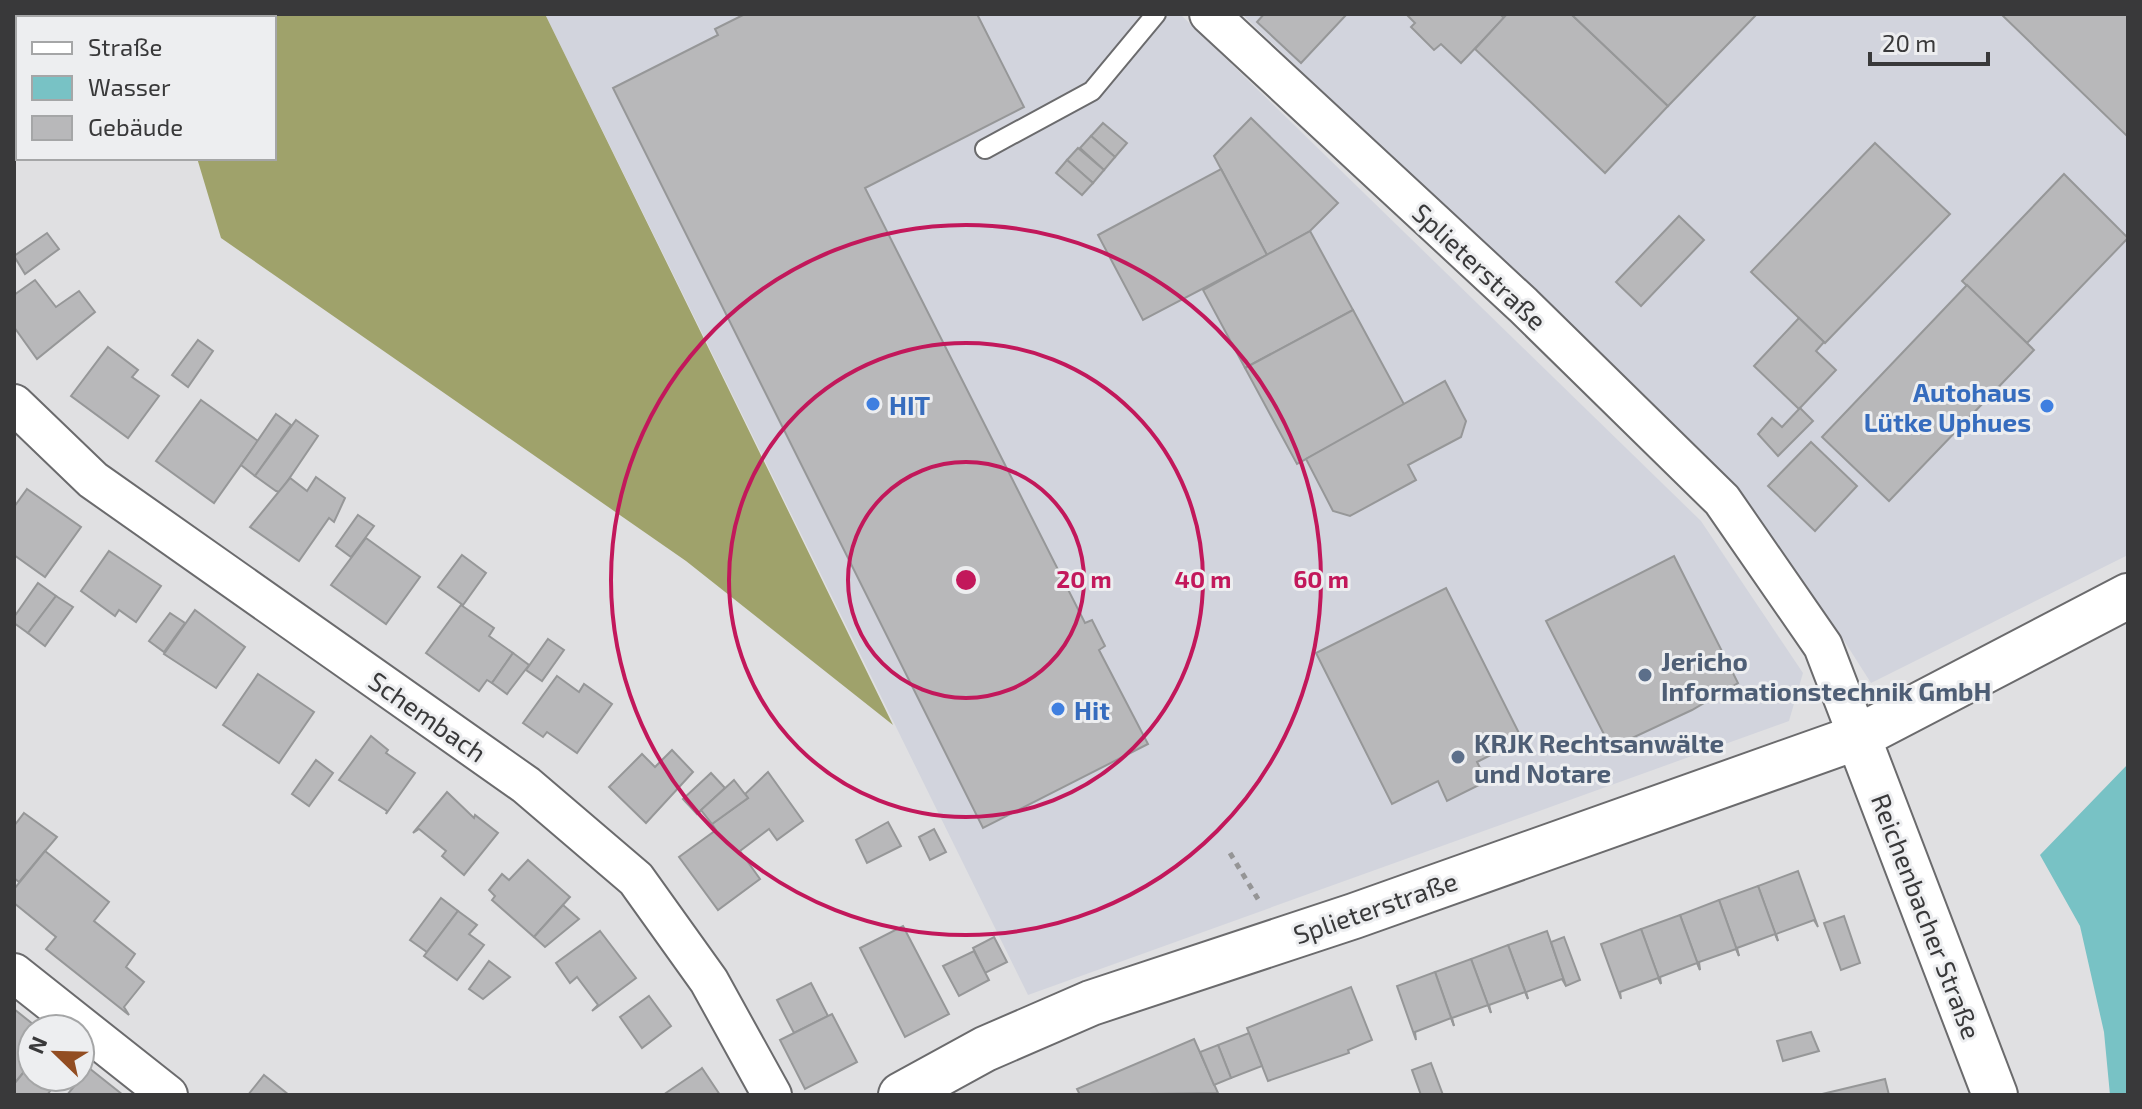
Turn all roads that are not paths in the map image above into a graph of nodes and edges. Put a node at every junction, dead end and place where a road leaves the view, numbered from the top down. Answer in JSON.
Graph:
{"nodes":[{"id":1,"x":1156,"y":14,"type":"edge"},
{"id":2,"x":1209,"y":14,"type":"edge"},
{"id":3,"x":985,"y":149,"type":"dead end"},
{"id":4,"x":14,"y":404,"type":"edge"},
{"id":5,"x":2128,"y":596,"type":"edge"},
{"id":6,"x":1858,"y":737,"type":"junction"},
{"id":7,"x":14,"y":973,"type":"edge"},
{"id":8,"x":168,"y":1095,"type":"edge"},
{"id":9,"x":772,"y":1095,"type":"edge"},
{"id":10,"x":901,"y":1095,"type":"edge"},
{"id":11,"x":1995,"y":1095,"type":"edge"}],
"edges":[{"from":1,"to":3,"type":"lane"},
{"from":2,"to":6,"type":"street","name":"Splieterstraße"},
{"from":4,"to":9,"type":"street","name":"Schembach"},
{"from":5,"to":6,"type":"street","name":"Splieterstraße"},
{"from":6,"to":10,"type":"street","name":"Splieterstraße"},
{"from":6,"to":11,"type":"street","name":"Reichenbacher Straße"},
{"from":7,"to":8,"type":"street"}]}
